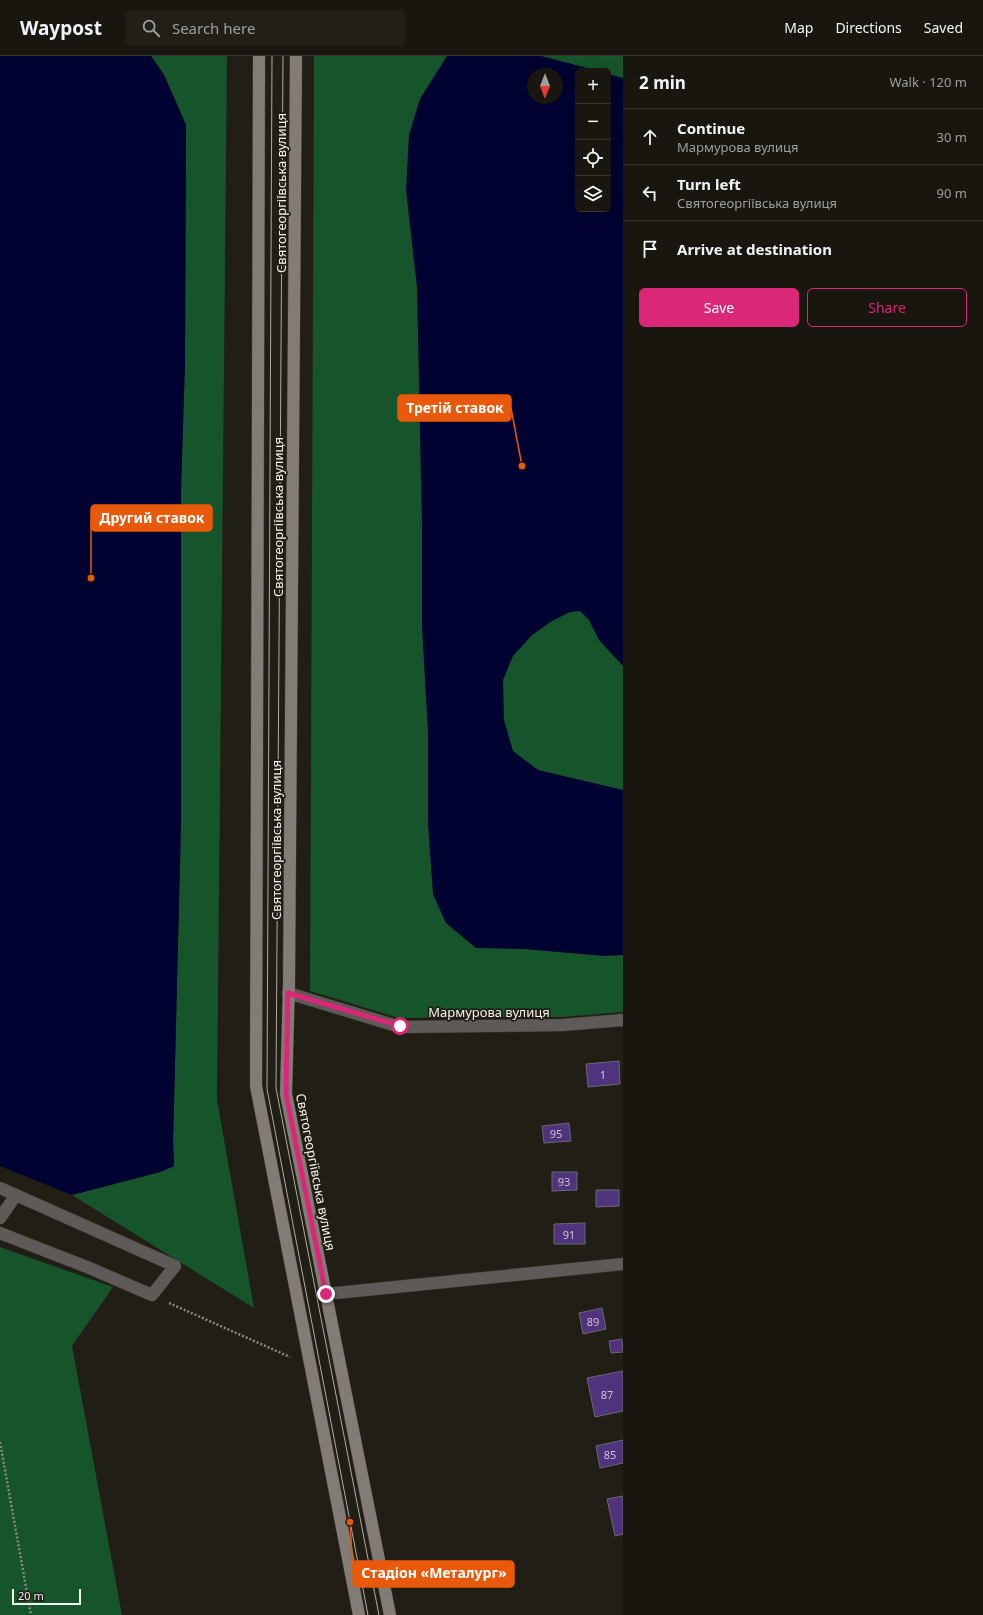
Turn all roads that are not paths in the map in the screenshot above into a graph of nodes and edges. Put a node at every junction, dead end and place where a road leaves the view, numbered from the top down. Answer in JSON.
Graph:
{"nodes":[{"id":1,"x":259,"y":56,"type":"edge"},
{"id":2,"x":296,"y":56,"type":"edge"},
{"id":3,"x":288,"y":993,"type":"junction"},
{"id":4,"x":623,"y":1020,"type":"edge"},
{"id":5,"x":0,"y":1188,"type":"edge"},
{"id":6,"x":16,"y":1195,"type":"junction"},
{"id":7,"x":0,"y":1218,"type":"edge"},
{"id":8,"x":0,"y":1233,"type":"edge"},
{"id":9,"x":623,"y":1264,"type":"edge"},
{"id":10,"x":326,"y":1294,"type":"junction"},
{"id":11,"x":359,"y":1615,"type":"edge"},
{"id":12,"x":390,"y":1615,"type":"edge"}],
"edges":[{"from":1,"to":11,"type":"main road","name":"Святогеоргіївська вулиця"},
{"from":2,"to":3,"type":"main road","name":"Святогеоргіївська вулиця"},
{"from":3,"to":4,"type":"street","name":"Мармурова вулиця"},
{"from":3,"to":10,"type":"main road","name":"Святогеоргіївська вулиця"},
{"from":5,"to":6,"type":"street"},
{"from":6,"to":7,"type":"street"},
{"from":6,"to":8,"type":"street"},
{"from":9,"to":10,"type":"street"},
{"from":10,"to":12,"type":"main road","name":"Святогеоргіївська вулиця"}]}
